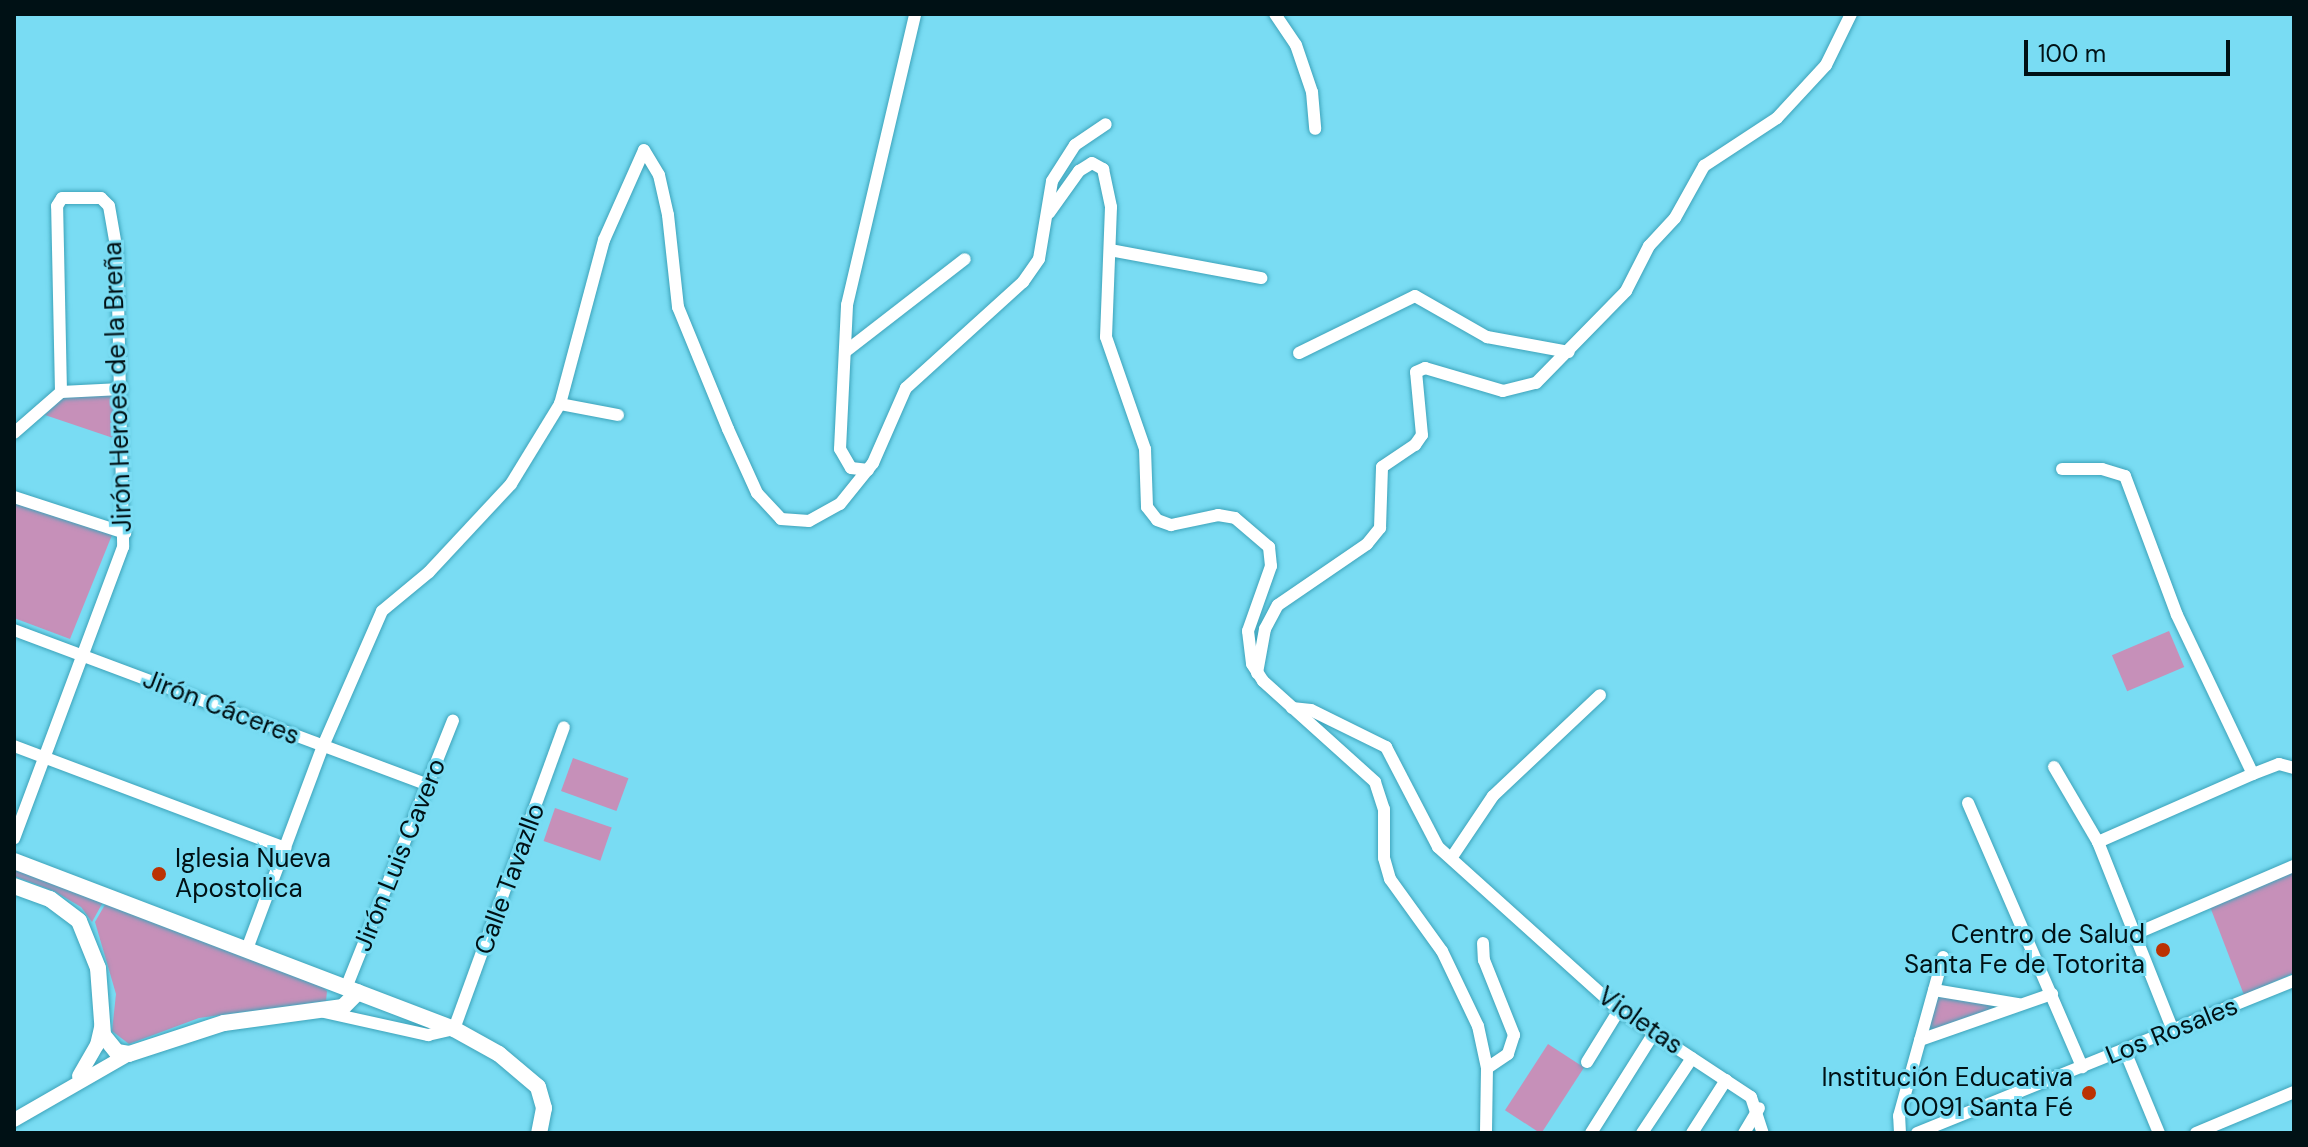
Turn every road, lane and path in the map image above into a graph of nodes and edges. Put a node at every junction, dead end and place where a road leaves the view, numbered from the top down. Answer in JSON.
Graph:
{"nodes":[{"id":1,"x":915,"y":14,"type":"edge"},
{"id":2,"x":1275,"y":14,"type":"edge"},
{"id":3,"x":1851,"y":14,"type":"edge"},
{"id":4,"x":1106,"y":124,"type":"dead end"},
{"id":5,"x":1315,"y":129,"type":"dead end"},
{"id":6,"x":1046,"y":213,"type":"junction"},
{"id":7,"x":1110,"y":250,"type":"junction"},
{"id":8,"x":965,"y":259,"type":"dead end"},
{"id":9,"x":1261,"y":278,"type":"dead end"},
{"id":10,"x":846,"y":351,"type":"junction"},
{"id":11,"x":1569,"y":352,"type":"junction"},
{"id":12,"x":1299,"y":353,"type":"dead end"},
{"id":13,"x":121,"y":389,"type":"junction"},
{"id":14,"x":61,"y":392,"type":"junction"},
{"id":15,"x":560,"y":404,"type":"junction"},
{"id":16,"x":618,"y":415,"type":"dead end"},
{"id":17,"x":14,"y":433,"type":"edge"},
{"id":18,"x":2062,"y":469,"type":"dead end"},
{"id":19,"x":868,"y":470,"type":"junction"},
{"id":20,"x":14,"y":497,"type":"edge"},
{"id":21,"x":125,"y":533,"type":"junction"},
{"id":22,"x":14,"y":630,"type":"edge"},
{"id":23,"x":81,"y":655,"type":"junction"},
{"id":24,"x":1257,"y":673,"type":"junction"},
{"id":25,"x":1600,"y":695,"type":"dead end"},
{"id":26,"x":1292,"y":708,"type":"junction"},
{"id":27,"x":453,"y":721,"type":"dead end"},
{"id":28,"x":564,"y":727,"type":"dead end"},
{"id":29,"x":14,"y":746,"type":"edge"},
{"id":30,"x":323,"y":746,"type":"junction"},
{"id":31,"x":43,"y":758,"type":"junction"},
{"id":32,"x":2292,"y":766,"type":"edge"},
{"id":33,"x":2054,"y":767,"type":"dead end"},
{"id":34,"x":2253,"y":774,"type":"junction"},
{"id":35,"x":428,"y":785,"type":"junction"},
{"id":36,"x":1968,"y":803,"type":"dead end"},
{"id":37,"x":14,"y":838,"type":"edge"},
{"id":38,"x":2098,"y":842,"type":"junction"},
{"id":39,"x":285,"y":848,"type":"junction"},
{"id":40,"x":1452,"y":857,"type":"junction"},
{"id":41,"x":14,"y":861,"type":"edge"},
{"id":42,"x":2294,"y":866,"type":"edge"},
{"id":43,"x":14,"y":886,"type":"edge"},
{"id":44,"x":2135,"y":934,"type":"junction"},
{"id":45,"x":1483,"y":943,"type":"dead end"},
{"id":46,"x":247,"y":949,"type":"junction"},
{"id":47,"x":1943,"y":957,"type":"dead end"},
{"id":48,"x":2294,"y":981,"type":"edge"},
{"id":49,"x":352,"y":990,"type":"junction"},
{"id":50,"x":1934,"y":990,"type":"junction"},
{"id":51,"x":2052,"y":994,"type":"junction"},
{"id":52,"x":2022,"y":1005,"type":"junction"},
{"id":53,"x":1619,"y":1010,"type":"junction"},
{"id":54,"x":324,"y":1012,"type":"junction"},
{"id":55,"x":102,"y":1024,"type":"junction"},
{"id":56,"x":454,"y":1029,"type":"junction"},
{"id":57,"x":2173,"y":1030,"type":"junction"},
{"id":58,"x":1654,"y":1033,"type":"junction"},
{"id":59,"x":1920,"y":1040,"type":"junction"},
{"id":60,"x":2125,"y":1051,"type":"junction"},
{"id":61,"x":129,"y":1054,"type":"junction"},
{"id":62,"x":1692,"y":1058,"type":"junction"},
{"id":63,"x":1587,"y":1062,"type":"dead end"},
{"id":64,"x":2082,"y":1067,"type":"junction"},
{"id":65,"x":1487,"y":1068,"type":"junction"},
{"id":66,"x":1726,"y":1080,"type":"junction"},
{"id":67,"x":73,"y":1083,"type":"junction"},
{"id":68,"x":2294,"y":1092,"type":"edge"},
{"id":69,"x":1759,"y":1108,"type":"junction"},
{"id":70,"x":14,"y":1120,"type":"edge"},
{"id":71,"x":539,"y":1133,"type":"edge"},
{"id":72,"x":1486,"y":1133,"type":"edge"},
{"id":73,"x":1591,"y":1133,"type":"edge"},
{"id":74,"x":1642,"y":1133,"type":"edge"},
{"id":75,"x":1692,"y":1133,"type":"edge"},
{"id":76,"x":1744,"y":1133,"type":"edge"},
{"id":77,"x":1763,"y":1133,"type":"edge"},
{"id":78,"x":1900,"y":1133,"type":"edge"},
{"id":79,"x":1917,"y":1133,"type":"edge"},
{"id":80,"x":2159,"y":1133,"type":"edge"},
{"id":81,"x":2196,"y":1133,"type":"edge"}],
"edges":[{"from":1,"to":10,"type":"street"},
{"from":2,"to":5,"type":"street"},
{"from":3,"to":11,"type":"street"},
{"from":4,"to":6,"type":"street"},
{"from":6,"to":7,"type":"street"},
{"from":6,"to":19,"type":"street"},
{"from":7,"to":9,"type":"street"},
{"from":7,"to":24,"type":"street"},
{"from":8,"to":10,"type":"street"},
{"from":10,"to":19,"type":"street"},
{"from":11,"to":12,"type":"street"},
{"from":11,"to":24,"type":"street"},
{"from":13,"to":14,"type":"street"},
{"from":13,"to":14,"type":"street","name":"Jirón Heroes de la Breña"},
{"from":13,"to":21,"type":"street","name":"Jirón Heroes de la Breña"},
{"from":14,"to":17,"type":"street"},
{"from":15,"to":16,"type":"street"},
{"from":15,"to":19,"type":"street"},
{"from":15,"to":30,"type":"street"},
{"from":18,"to":34,"type":"street"},
{"from":20,"to":21,"type":"street"},
{"from":21,"to":23,"type":"street","name":"Jirón Heroes de la Breña"},
{"from":22,"to":23,"type":"street","name":"Jirón Cáceres"},
{"from":23,"to":30,"type":"street","name":"Jirón Cáceres"},
{"from":23,"to":31,"type":"street","name":"Jirón Heroes de la Breña"},
{"from":24,"to":26,"type":"street"},
{"from":25,"to":40,"type":"street"},
{"from":26,"to":40,"type":"street","name":"Violetas"},
{"from":26,"to":65,"type":"street"},
{"from":27,"to":35,"type":"street","name":"Jirón Luis Cavero"},
{"from":28,"to":56,"type":"street","name":"Calle Tavazllo"},
{"from":29,"to":31,"type":"street"},
{"from":30,"to":35,"type":"street","name":"Jirón Cáceres"},
{"from":30,"to":39,"type":"street"},
{"from":31,"to":37,"type":"street","name":"Jirón Heroes de la Breña"},
{"from":31,"to":39,"type":"street"},
{"from":32,"to":34,"type":"street"},
{"from":33,"to":38,"type":"street"},
{"from":34,"to":38,"type":"street"},
{"from":35,"to":49,"type":"street","name":"Jirón Luis Cavero"},
{"from":36,"to":51,"type":"street"},
{"from":38,"to":44,"type":"street"},
{"from":39,"to":46,"type":"street"},
{"from":40,"to":53,"type":"street","name":"Violetas"},
{"from":41,"to":46,"type":"main road"},
{"from":42,"to":44,"type":"street"},
{"from":43,"to":55,"type":"main road"},
{"from":44,"to":57,"type":"street"},
{"from":45,"to":65,"type":"street"},
{"from":46,"to":49,"type":"main road"},
{"from":47,"to":50,"type":"street"},
{"from":48,"to":57,"type":"street","name":"Los Rosales"},
{"from":49,"to":54,"type":"main road"},
{"from":49,"to":56,"type":"main road"},
{"from":50,"to":52,"type":"street"},
{"from":50,"to":59,"type":"street"},
{"from":51,"to":52,"type":"street"},
{"from":51,"to":64,"type":"street"},
{"from":52,"to":59,"type":"street"},
{"from":53,"to":58,"type":"street","name":"Violetas"},
{"from":53,"to":63,"type":"street"},
{"from":54,"to":56,"type":"street"},
{"from":54,"to":61,"type":"main road"},
{"from":55,"to":61,"type":"main road"},
{"from":55,"to":67,"type":"street"},
{"from":56,"to":71,"type":"main road"},
{"from":57,"to":60,"type":"street","name":"Los Rosales"},
{"from":58,"to":62,"type":"street","name":"Violetas"},
{"from":58,"to":73,"type":"street"},
{"from":59,"to":78,"type":"street"},
{"from":60,"to":64,"type":"street","name":"Los Rosales"},
{"from":60,"to":80,"type":"street"},
{"from":61,"to":67,"type":"street"},
{"from":62,"to":66,"type":"street","name":"Violetas"},
{"from":62,"to":74,"type":"street"},
{"from":64,"to":79,"type":"street","name":"Los Rosales"},
{"from":65,"to":72,"type":"street"},
{"from":66,"to":69,"type":"street","name":"Violetas"},
{"from":66,"to":75,"type":"street"},
{"from":67,"to":70,"type":"street"},
{"from":68,"to":81,"type":"street"},
{"from":69,"to":76,"type":"street"},
{"from":69,"to":77,"type":"street"}]}
